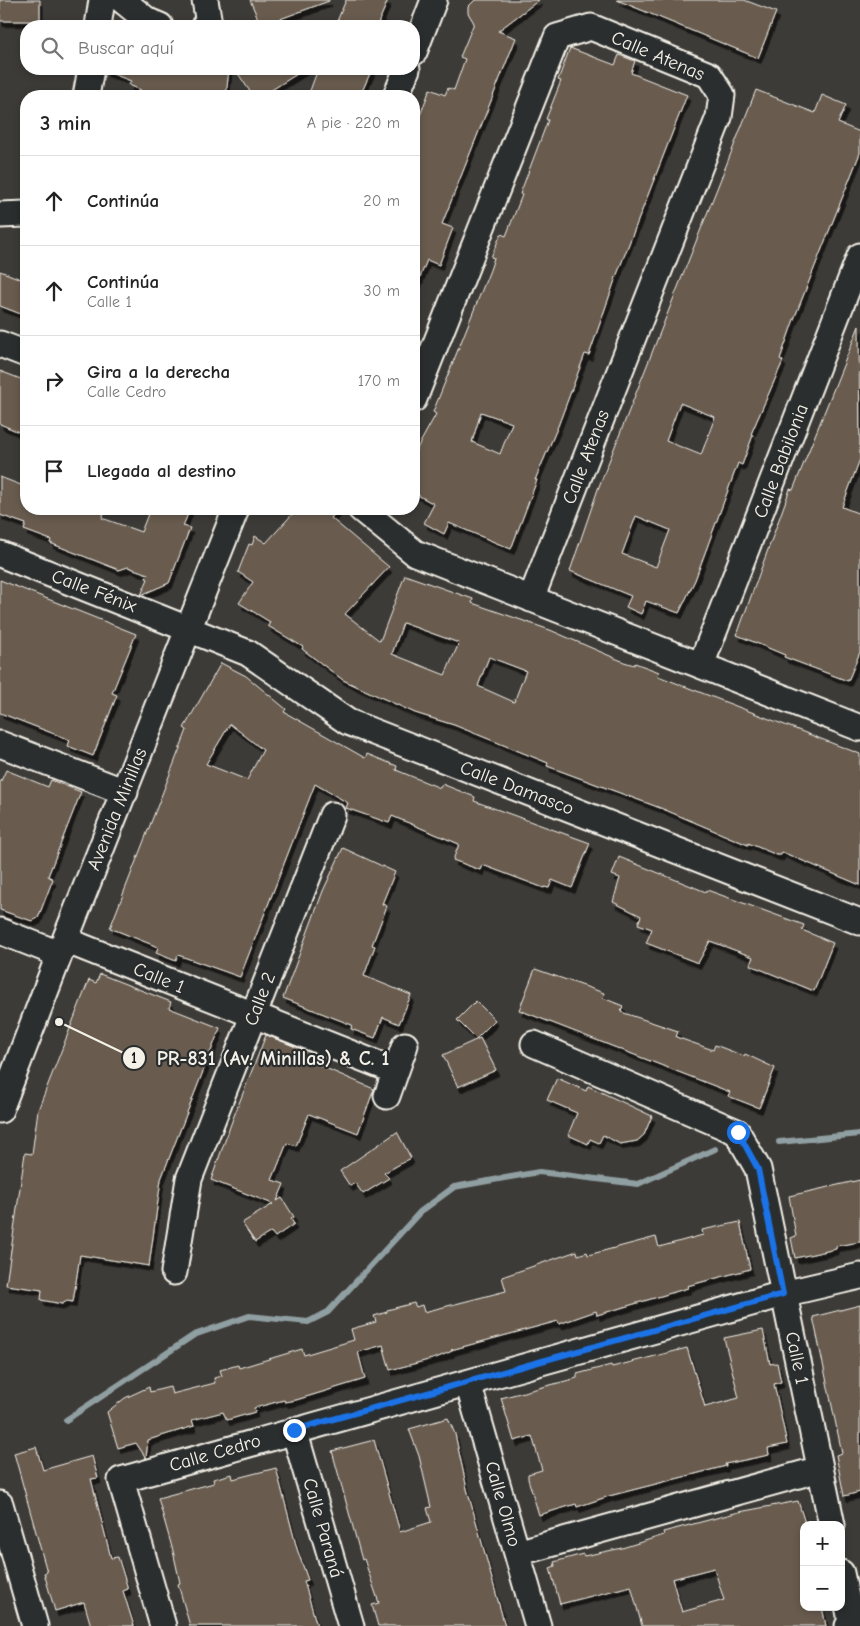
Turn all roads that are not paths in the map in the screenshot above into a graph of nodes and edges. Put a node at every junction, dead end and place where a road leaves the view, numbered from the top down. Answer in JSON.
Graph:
{"nodes":[{"id":1,"x":102,"y":0,"type":"edge"},
{"id":2,"x":122,"y":0,"type":"edge"},
{"id":3,"x":205,"y":0,"type":"edge"},
{"id":4,"x":434,"y":0,"type":"edge"},
{"id":5,"x":99,"y":20,"type":"edge"},
{"id":6,"x":147,"y":20,"type":"edge"},
{"id":7,"x":208,"y":20,"type":"edge"},
{"id":8,"x":420,"y":36,"type":"edge"},
{"id":9,"x":90,"y":75,"type":"edge"},
{"id":10,"x":405,"y":75,"type":"edge"},
{"id":11,"x":87,"y":90,"type":"edge"},
{"id":12,"x":398,"y":90,"type":"edge"},
{"id":13,"x":20,"y":214,"type":"edge"},
{"id":14,"x":0,"y":215,"type":"edge"},
{"id":15,"x":860,"y":256,"type":"edge"},
{"id":16,"x":0,"y":344,"type":"edge"},
{"id":17,"x":20,"y":352,"type":"edge"},
{"id":18,"x":420,"y":384,"type":"edge"},
{"id":19,"x":234,"y":515,"type":"edge"},
{"id":20,"x":369,"y":515,"type":"edge"},
{"id":21,"x":0,"y":554,"type":"edge"},
{"id":22,"x":530,"y":599,"type":"junction"},
{"id":23,"x":189,"y":628,"type":"junction"},
{"id":24,"x":701,"y":665,"type":"junction"},
{"id":25,"x":860,"y":728,"type":"edge"},
{"id":26,"x":0,"y":744,"type":"edge"},
{"id":27,"x":125,"y":792,"type":"junction"},
{"id":28,"x":332,"y":815,"type":"dead end"},
{"id":29,"x":860,"y":922,"type":"edge"},
{"id":30,"x":0,"y":932,"type":"edge"},
{"id":31,"x":62,"y":947,"type":"junction"},
{"id":32,"x":253,"y":1016,"type":"junction"},
{"id":33,"x":534,"y":1044,"type":"dead end"},
{"id":34,"x":405,"y":1045,"type":"dead end"},
{"id":35,"x":395,"y":1072,"type":"junction"},
{"id":36,"x":387,"y":1096,"type":"dead end"},
{"id":37,"x":0,"y":1110,"type":"edge"},
{"id":38,"x":174,"y":1272,"type":"dead end"},
{"id":39,"x":860,"y":1276,"type":"edge"},
{"id":40,"x":783,"y":1294,"type":"junction"},
{"id":41,"x":468,"y":1383,"type":"junction"},
{"id":42,"x":294,"y":1430,"type":"junction"},
{"id":43,"x":820,"y":1469,"type":"junction"},
{"id":44,"x":0,"y":1504,"type":"edge"},
{"id":45,"x":831,"y":1521,"type":"edge"},
{"id":46,"x":517,"y":1553,"type":"junction"},
{"id":47,"x":845,"y":1592,"type":"edge"},
{"id":48,"x":35,"y":1626,"type":"edge"},
{"id":49,"x":163,"y":1626,"type":"edge"},
{"id":50,"x":351,"y":1626,"type":"edge"},
{"id":51,"x":538,"y":1626,"type":"edge"},
{"id":52,"x":848,"y":1626,"type":"edge"}],
"edges":[{"from":1,"to":5,"type":"street"},
{"from":2,"to":6,"type":"street"},
{"from":3,"to":7,"type":"street"},
{"from":4,"to":8,"type":"street"},
{"from":9,"to":11,"type":"street"},
{"from":10,"to":12,"type":"street"},
{"from":13,"to":14,"type":"street"},
{"from":15,"to":24,"type":"street","name":"Calle Babilonia"},
{"from":16,"to":17,"type":"street"},
{"from":18,"to":22,"type":"street","name":"Calle Atenas"},
{"from":19,"to":23,"type":"street","name":"Avenida Minillas"},
{"from":20,"to":22,"type":"street"},
{"from":21,"to":23,"type":"street","name":"Calle Fénix"},
{"from":22,"to":24,"type":"street"},
{"from":23,"to":27,"type":"street","name":"Avenida Minillas"},
{"from":23,"to":29,"type":"street","name":"Calle Damasco"},
{"from":24,"to":25,"type":"street"},
{"from":26,"to":27,"type":"street"},
{"from":27,"to":31,"type":"street","name":"Avenida Minillas"},
{"from":28,"to":32,"type":"street","name":"Calle 2"},
{"from":30,"to":31,"type":"street","name":"Calle 1"},
{"from":31,"to":32,"type":"street","name":"Calle 1"},
{"from":31,"to":37,"type":"street","name":"Avenida Minillas"},
{"from":32,"to":35,"type":"street","name":"Calle 1"},
{"from":32,"to":38,"type":"street","name":"Calle 2"},
{"from":33,"to":40,"type":"street","name":"Calle 1"},
{"from":34,"to":35,"type":"street"},
{"from":35,"to":36,"type":"street"},
{"from":39,"to":40,"type":"street","name":"Calle Cedro"},
{"from":40,"to":41,"type":"street","name":"Calle Cedro"},
{"from":40,"to":43,"type":"street","name":"Calle 1"},
{"from":41,"to":42,"type":"street","name":"Calle Cedro"},
{"from":41,"to":46,"type":"street","name":"Calle Olmo"},
{"from":42,"to":49,"type":"street","name":"Calle Cedro"},
{"from":42,"to":50,"type":"street","name":"Calle Paraná"},
{"from":43,"to":45,"type":"street","name":"Calle 1"},
{"from":43,"to":46,"type":"street"},
{"from":44,"to":48,"type":"street"},
{"from":46,"to":51,"type":"street","name":"Calle Olmo"},
{"from":47,"to":52,"type":"street"}]}
